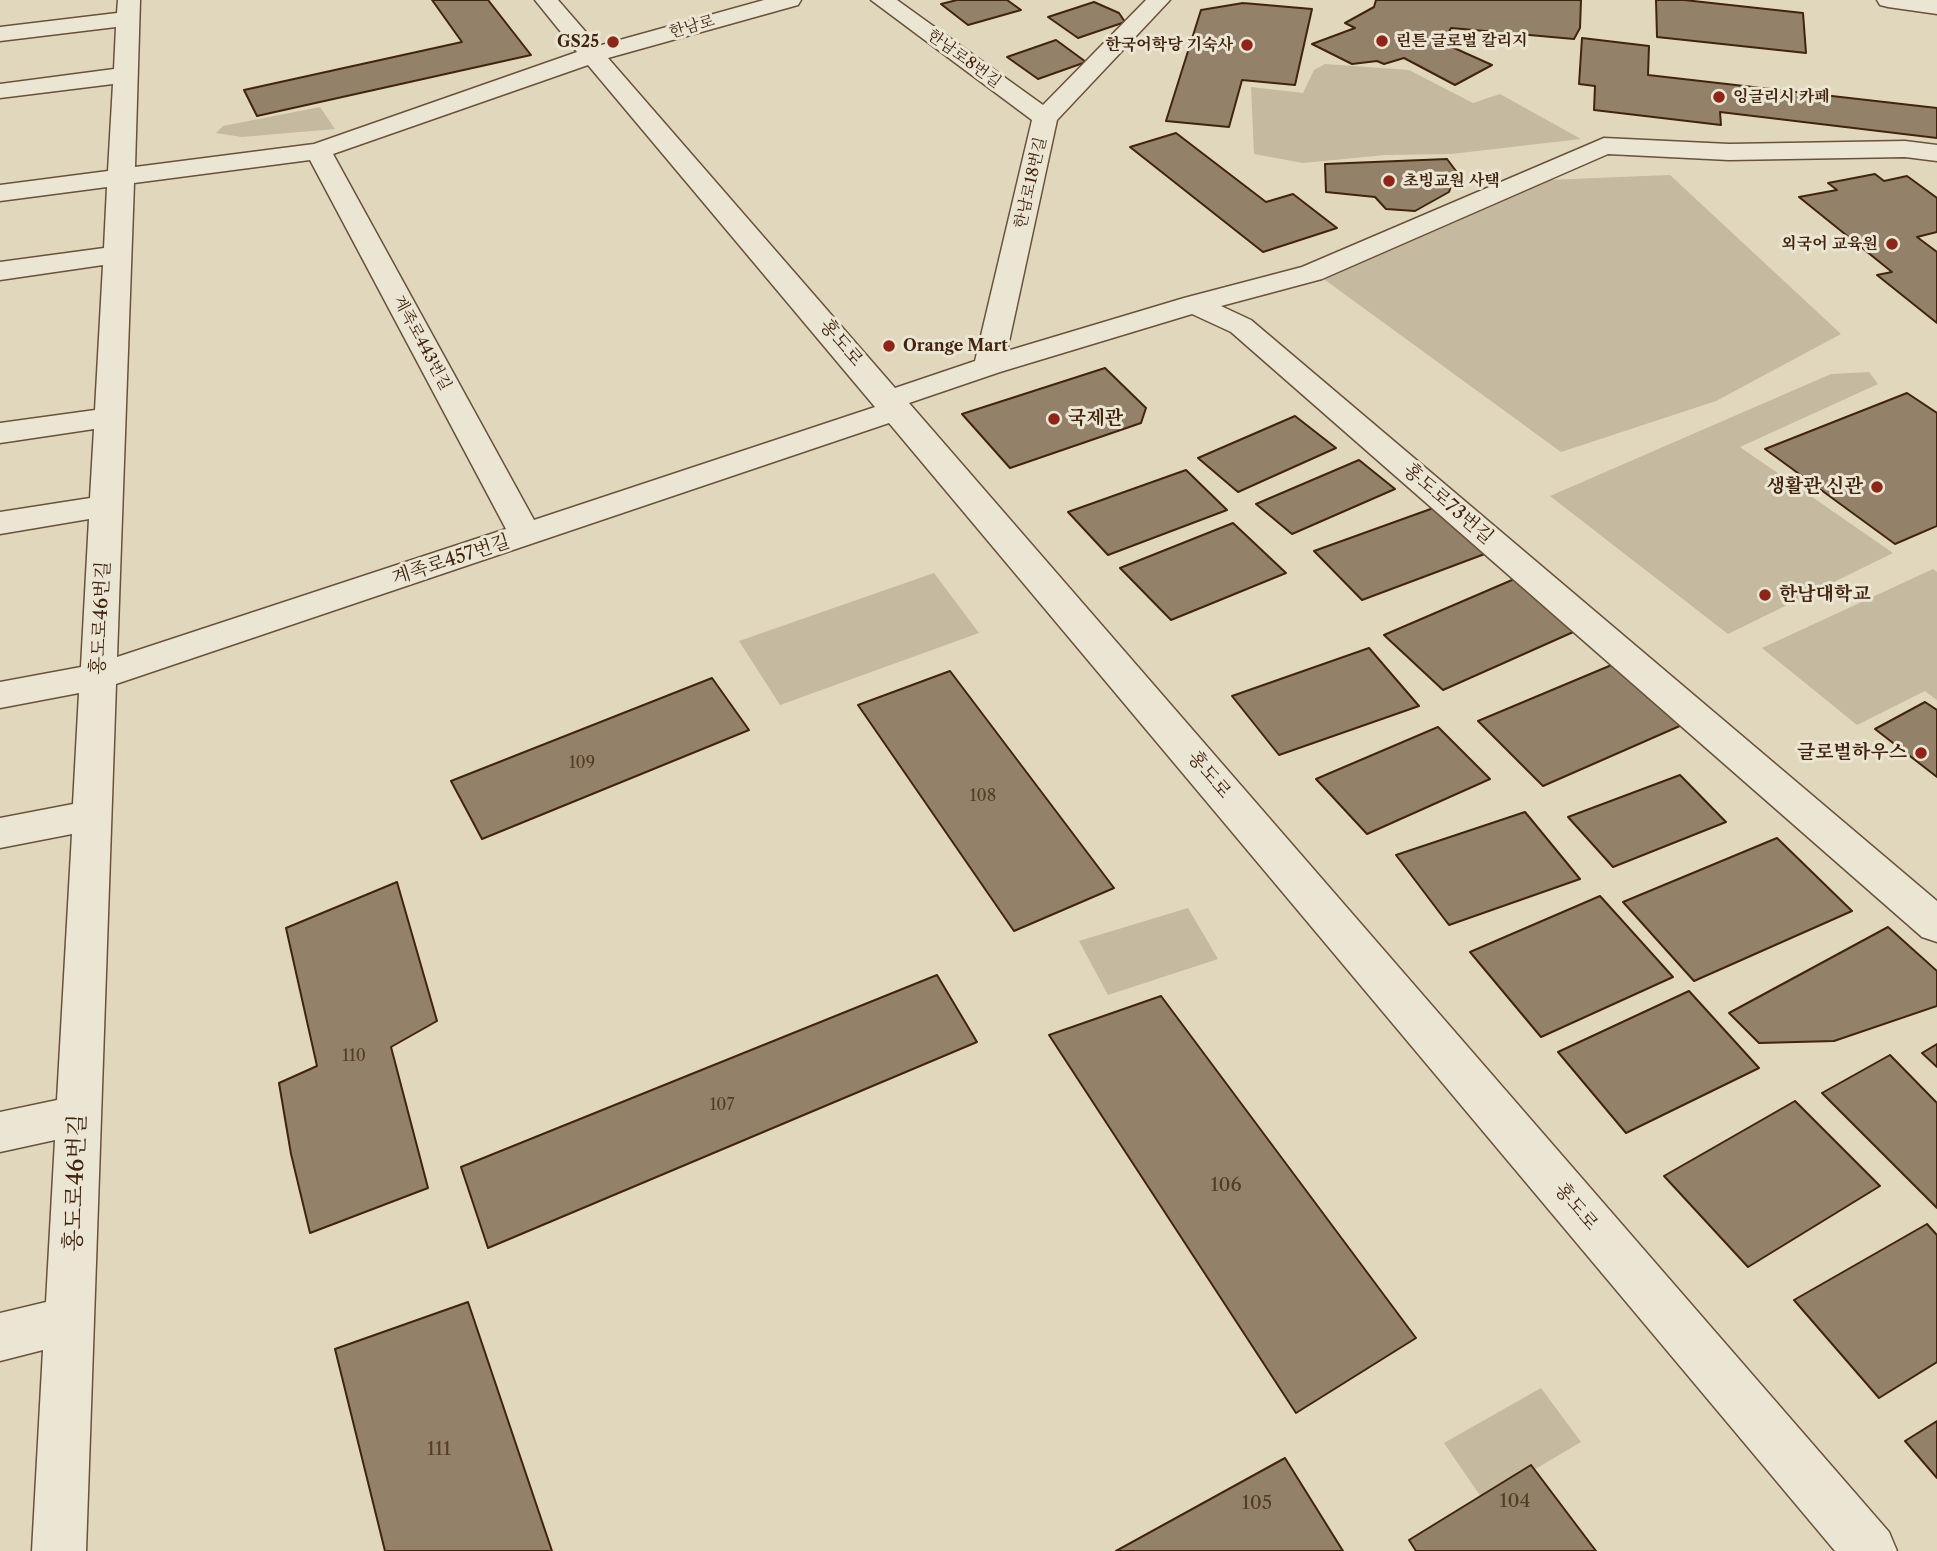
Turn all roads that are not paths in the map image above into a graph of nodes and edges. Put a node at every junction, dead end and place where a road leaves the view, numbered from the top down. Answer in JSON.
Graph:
{"nodes":[{"id":1,"x":546,"y":0,"type":"edge"},
{"id":2,"x":790,"y":0,"type":"edge"},
{"id":3,"x":882,"y":0,"type":"edge"},
{"id":4,"x":1159,"y":0,"type":"edge"},
{"id":5,"x":1888,"y":0,"type":"edge"},
{"id":6,"x":1937,"y":7,"type":"edge"},
{"id":7,"x":128,"y":9,"type":"edge"},
{"id":8,"x":0,"y":34,"type":"edge"},
{"id":9,"x":595,"y":54,"type":"junction"},
{"id":10,"x":125,"y":75,"type":"junction"},
{"id":11,"x":0,"y":90,"type":"edge"},
{"id":12,"x":1045,"y":118,"type":"junction"},
{"id":13,"x":318,"y":151,"type":"junction"},
{"id":14,"x":1937,"y":153,"type":"edge"},
{"id":15,"x":121,"y":176,"type":"junction"},
{"id":16,"x":0,"y":193,"type":"edge"},
{"id":17,"x":117,"y":255,"type":"junction"},
{"id":18,"x":0,"y":271,"type":"edge"},
{"id":19,"x":1194,"y":304,"type":"junction"},
{"id":20,"x":989,"y":366,"type":"junction"},
{"id":21,"x":893,"y":405,"type":"junction"},
{"id":22,"x":110,"y":417,"type":"junction"},
{"id":23,"x":0,"y":433,"type":"edge"},
{"id":24,"x":106,"y":506,"type":"junction"},
{"id":25,"x":0,"y":523,"type":"edge"},
{"id":26,"x":526,"y":535,"type":"junction"},
{"id":27,"x":98,"y":677,"type":"junction"},
{"id":28,"x":0,"y":695,"type":"edge"},
{"id":29,"x":92,"y":815,"type":"junction"},
{"id":30,"x":0,"y":832,"type":"edge"},
{"id":31,"x":1937,"y":925,"type":"edge"},
{"id":32,"x":78,"y":1115,"type":"junction"},
{"id":33,"x":0,"y":1132,"type":"edge"},
{"id":34,"x":70,"y":1320,"type":"junction"},
{"id":35,"x":0,"y":1338,"type":"edge"},
{"id":36,"x":59,"y":1551,"type":"edge"},
{"id":37,"x":1870,"y":1551,"type":"edge"}],
"edges":[{"from":1,"to":9,"type":"street","name":"홍도로"},
{"from":2,"to":9,"type":"street","name":"한남로"},
{"from":3,"to":12,"type":"street","name":"한남로8번길"},
{"from":4,"to":12,"type":"street","name":"한남로18번길"},
{"from":5,"to":6,"type":"street"},
{"from":7,"to":8,"type":"street"},
{"from":7,"to":10,"type":"street","name":"홍도로46번길"},
{"from":9,"to":13,"type":"street"},
{"from":9,"to":21,"type":"street","name":"홍도로"},
{"from":10,"to":11,"type":"street"},
{"from":10,"to":15,"type":"street","name":"홍도로46번길"},
{"from":12,"to":20,"type":"street","name":"한남로18번길"},
{"from":13,"to":15,"type":"street"},
{"from":13,"to":26,"type":"street","name":"계족로443번길"},
{"from":14,"to":19,"type":"street"},
{"from":15,"to":16,"type":"street"},
{"from":15,"to":17,"type":"street","name":"홍도로46번길"},
{"from":17,"to":18,"type":"street"},
{"from":17,"to":22,"type":"street","name":"홍도로46번길"},
{"from":19,"to":20,"type":"street"},
{"from":19,"to":31,"type":"street","name":"홍도로73번길"},
{"from":20,"to":21,"type":"street"},
{"from":21,"to":26,"type":"street","name":"계족로457번길"},
{"from":21,"to":37,"type":"street","name":"홍도로"},
{"from":22,"to":23,"type":"street"},
{"from":22,"to":24,"type":"street","name":"홍도로46번길"},
{"from":24,"to":25,"type":"street"},
{"from":24,"to":27,"type":"street","name":"홍도로46번길"},
{"from":26,"to":27,"type":"street","name":"계족로457번길"},
{"from":27,"to":28,"type":"street","name":"계족로457번길"},
{"from":27,"to":29,"type":"street","name":"홍도로46번길"},
{"from":29,"to":30,"type":"street"},
{"from":29,"to":32,"type":"street","name":"홍도로46번길"},
{"from":32,"to":33,"type":"street"},
{"from":32,"to":34,"type":"street","name":"홍도로46번길"},
{"from":34,"to":35,"type":"street"},
{"from":34,"to":36,"type":"street","name":"홍도로46번길"}]}
